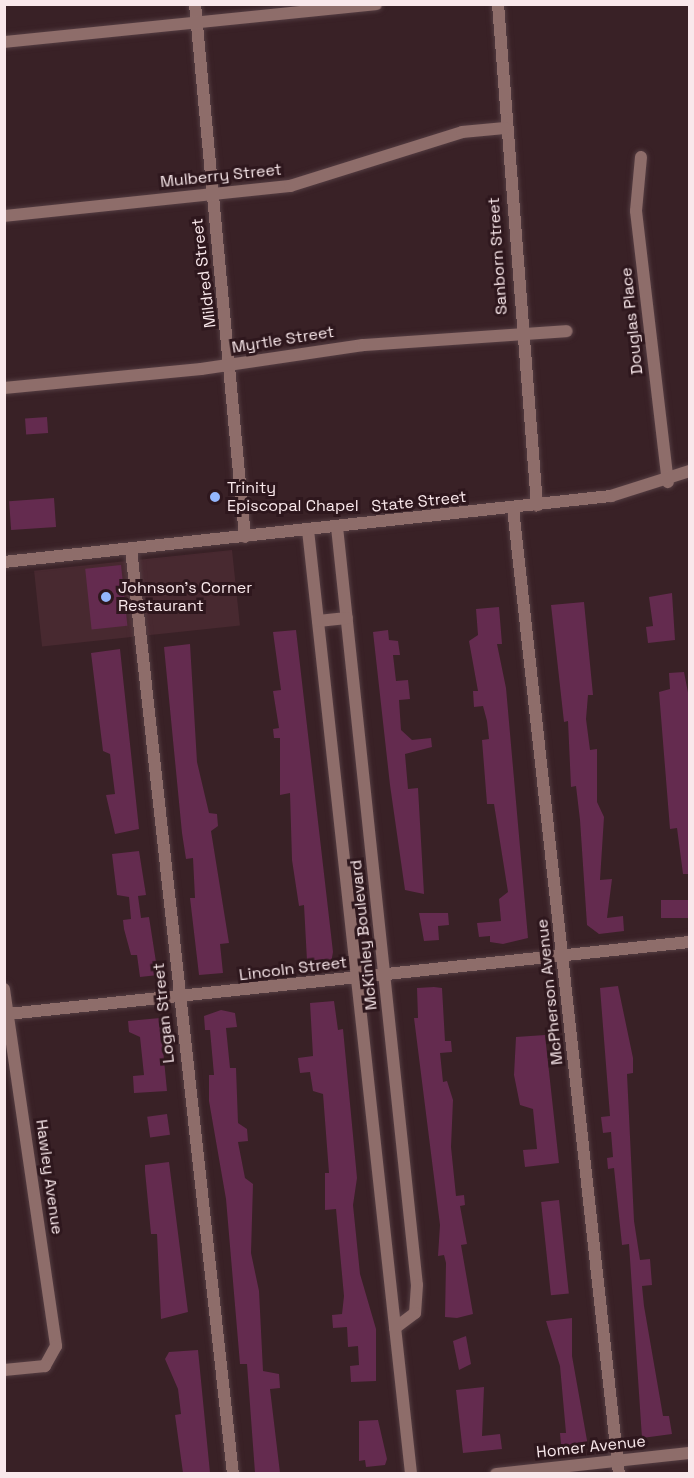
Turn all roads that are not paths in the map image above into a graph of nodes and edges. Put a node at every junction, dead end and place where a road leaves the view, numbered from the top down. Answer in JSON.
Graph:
{"nodes":[{"id":1,"x":195,"y":4,"type":"edge"},
{"id":2,"x":376,"y":4,"type":"edge"},
{"id":3,"x":498,"y":4,"type":"edge"},
{"id":4,"x":344,"y":6,"type":"edge"},
{"id":5,"x":197,"y":23,"type":"junction"},
{"id":6,"x":4,"y":42,"type":"edge"},
{"id":7,"x":505,"y":128,"type":"junction"},
{"id":8,"x":641,"y":157,"type":"dead end"},
{"id":9,"x":212,"y":196,"type":"junction"},
{"id":10,"x":4,"y":216,"type":"edge"},
{"id":11,"x":567,"y":330,"type":"dead end"},
{"id":12,"x":521,"y":332,"type":"junction"},
{"id":13,"x":232,"y":364,"type":"junction"},
{"id":14,"x":4,"y":388,"type":"edge"},
{"id":15,"x":689,"y":472,"type":"edge"},
{"id":16,"x":690,"y":478,"type":"edge"},
{"id":17,"x":668,"y":482,"type":"junction"},
{"id":18,"x":537,"y":505,"type":"junction"},
{"id":19,"x":513,"y":508,"type":"junction"},
{"id":20,"x":337,"y":527,"type":"junction"},
{"id":21,"x":308,"y":530,"type":"junction"},
{"id":22,"x":245,"y":537,"type":"junction"},
{"id":23,"x":130,"y":549,"type":"junction"},
{"id":24,"x":4,"y":561,"type":"edge"},
{"id":25,"x":347,"y":618,"type":"junction"},
{"id":26,"x":318,"y":621,"type":"junction"},
{"id":27,"x":690,"y":942,"type":"edge"},
{"id":28,"x":563,"y":956,"type":"junction"},
{"id":29,"x":385,"y":975,"type":"junction"},
{"id":30,"x":358,"y":978,"type":"junction"},
{"id":31,"x":4,"y":989,"type":"edge"},
{"id":32,"x":179,"y":999,"type":"junction"},
{"id":33,"x":7,"y":1008,"type":"edge"},
{"id":34,"x":395,"y":1328,"type":"junction"},
{"id":35,"x":4,"y":1370,"type":"edge"},
{"id":36,"x":690,"y":1453,"type":"edge"},
{"id":37,"x":617,"y":1460,"type":"junction"},
{"id":38,"x":233,"y":1473,"type":"edge"},
{"id":39,"x":411,"y":1473,"type":"edge"},
{"id":40,"x":495,"y":1473,"type":"edge"},
{"id":41,"x":619,"y":1473,"type":"edge"}],
"edges":[{"from":1,"to":5,"type":"street","name":"Mildred Street"},
{"from":2,"to":4,"type":"street"},
{"from":3,"to":7,"type":"street","name":"Sanborn Street"},
{"from":4,"to":5,"type":"street"},
{"from":5,"to":6,"type":"street"},
{"from":5,"to":9,"type":"street","name":"Mildred Street"},
{"from":7,"to":9,"type":"street","name":"Mulberry Street"},
{"from":7,"to":12,"type":"street","name":"Sanborn Street"},
{"from":8,"to":17,"type":"street","name":"Douglas Place"},
{"from":9,"to":10,"type":"street","name":"Mulberry Street"},
{"from":9,"to":13,"type":"street","name":"Mildred Street"},
{"from":11,"to":12,"type":"street","name":"Myrtle Street"},
{"from":12,"to":13,"type":"street","name":"Myrtle Street"},
{"from":12,"to":18,"type":"street","name":"Sanborn Street"},
{"from":13,"to":14,"type":"street","name":"Myrtle Street"},
{"from":13,"to":22,"type":"street","name":"Mildred Street"},
{"from":15,"to":16,"type":"street"},
{"from":15,"to":17,"type":"street","name":"State Street"},
{"from":17,"to":18,"type":"street","name":"State Street"},
{"from":18,"to":19,"type":"street","name":"State Street"},
{"from":19,"to":20,"type":"street","name":"State Street"},
{"from":19,"to":28,"type":"street","name":"McPherson Avenue"},
{"from":20,"to":21,"type":"street","name":"State Street"},
{"from":20,"to":25,"type":"street","name":"McKinley Boulevard"},
{"from":21,"to":22,"type":"street","name":"State Street"},
{"from":21,"to":26,"type":"street","name":"McKinley Boulevard"},
{"from":22,"to":23,"type":"street","name":"State Street"},
{"from":23,"to":24,"type":"street","name":"State Street"},
{"from":23,"to":32,"type":"street","name":"Logan Street"},
{"from":25,"to":26,"type":"street"},
{"from":25,"to":29,"type":"street","name":"McKinley Boulevard"},
{"from":26,"to":30,"type":"street","name":"McKinley Boulevard"},
{"from":27,"to":28,"type":"street","name":"Lincoln Street"},
{"from":28,"to":29,"type":"street","name":"Lincoln Street"},
{"from":28,"to":37,"type":"street","name":"McPherson Avenue"},
{"from":29,"to":30,"type":"street","name":"Lincoln Street"},
{"from":29,"to":34,"type":"street","name":"McKinley Boulevard"},
{"from":30,"to":32,"type":"street","name":"Lincoln Street"},
{"from":30,"to":34,"type":"street","name":"McKinley Boulevard"},
{"from":31,"to":33,"type":"street","name":"Hawley Avenue"},
{"from":32,"to":33,"type":"street","name":"Lincoln Street"},
{"from":32,"to":38,"type":"street","name":"Logan Street"},
{"from":33,"to":35,"type":"street","name":"Hawley Avenue"},
{"from":34,"to":39,"type":"street","name":"McKinley Boulevard"},
{"from":36,"to":37,"type":"street","name":"Homer Avenue"},
{"from":37,"to":40,"type":"street","name":"Homer Avenue"},
{"from":37,"to":41,"type":"street","name":"McPherson Avenue"}]}
